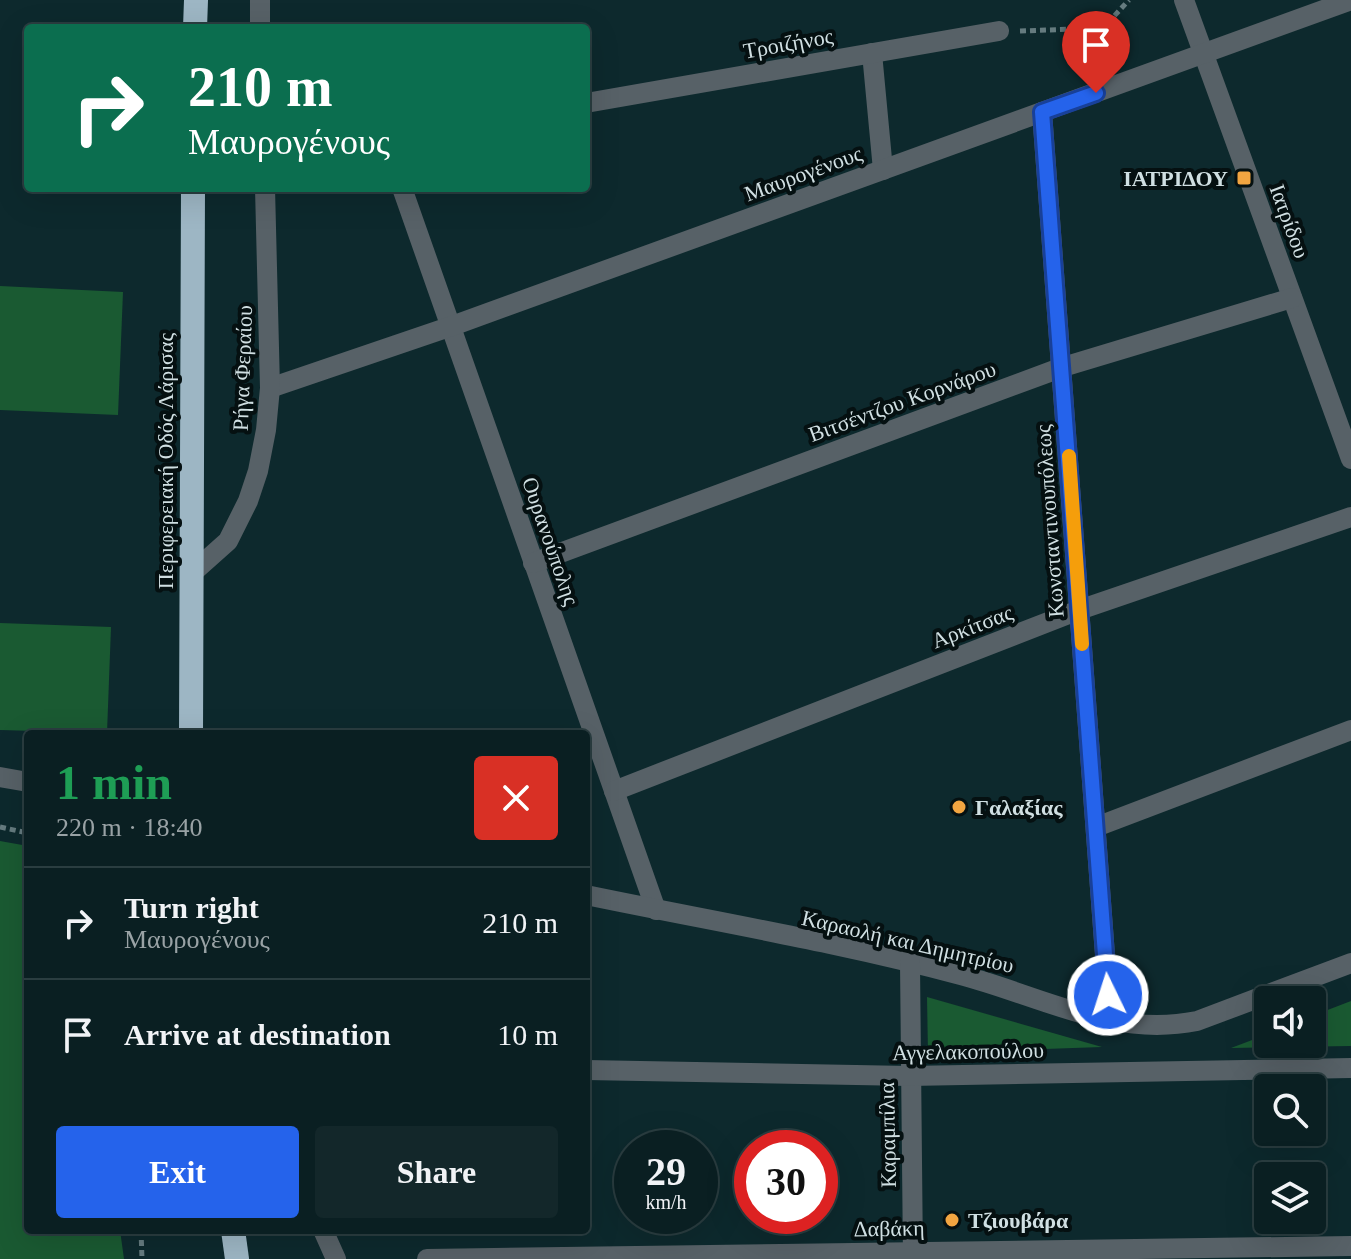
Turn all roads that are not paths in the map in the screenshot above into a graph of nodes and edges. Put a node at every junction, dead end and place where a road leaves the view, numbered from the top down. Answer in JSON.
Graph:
{"nodes":[{"id":1,"x":196,"y":0,"type":"edge"},
{"id":2,"x":260,"y":0,"type":"edge"},
{"id":3,"x":1184,"y":0,"type":"edge"},
{"id":4,"x":1351,"y":0,"type":"edge"},
{"id":5,"x":195,"y":24,"type":"edge"},
{"id":6,"x":260,"y":24,"type":"edge"},
{"id":7,"x":999,"y":31,"type":"road end"},
{"id":8,"x":872,"y":53,"type":"junction"},
{"id":9,"x":1203,"y":54,"type":"junction"},
{"id":10,"x":590,"y":102,"type":"edge"},
{"id":11,"x":1042,"y":112,"type":"junction"},
{"id":12,"x":883,"y":170,"type":"junction"},
{"id":13,"x":193,"y":192,"type":"edge"},
{"id":14,"x":265,"y":192,"type":"edge"},
{"id":15,"x":403,"y":192,"type":"edge"},
{"id":16,"x":1292,"y":298,"type":"junction"},
{"id":17,"x":452,"y":326,"type":"junction"},
{"id":18,"x":1063,"y":367,"type":"junction"},
{"id":19,"x":270,"y":388,"type":"junction"},
{"id":20,"x":1351,"y":459,"type":"edge"},
{"id":21,"x":1351,"y":517,"type":"edge"},
{"id":22,"x":533,"y":563,"type":"junction"},
{"id":23,"x":191,"y":574,"type":"junction"},
{"id":24,"x":1079,"y":610,"type":"junction"},
{"id":25,"x":189,"y":730,"type":"edge"},
{"id":26,"x":1351,"y":730,"type":"edge"},
{"id":27,"x":0,"y":777,"type":"edge"},
{"id":28,"x":24,"y":781,"type":"edge"},
{"id":29,"x":614,"y":791,"type":"junction"},
{"id":30,"x":1096,"y":827,"type":"junction"},
{"id":31,"x":590,"y":896,"type":"edge"},
{"id":32,"x":656,"y":910,"type":"junction"},
{"id":33,"x":910,"y":963,"type":"junction"},
{"id":34,"x":1351,"y":963,"type":"edge"},
{"id":35,"x":1110,"y":1022,"type":"junction"},
{"id":36,"x":1351,"y":1068,"type":"edge"},
{"id":37,"x":590,"y":1070,"type":"edge"},
{"id":38,"x":909,"y":1076,"type":"junction"},
{"id":39,"x":234,"y":1234,"type":"edge"},
{"id":40,"x":325,"y":1234,"type":"edge"},
{"id":41,"x":1351,"y":1246,"type":"edge"},
{"id":42,"x":913,"y":1256,"type":"edge"},
{"id":43,"x":237,"y":1259,"type":"edge"},
{"id":44,"x":336,"y":1259,"type":"edge"},
{"id":45,"x":427,"y":1259,"type":"edge"}],
"edges":[{"from":1,"to":5,"type":"highway"},
{"from":2,"to":6,"type":"street"},
{"from":3,"to":9,"type":"street","name":"Ιατρίδου"},
{"from":4,"to":9,"type":"street","name":"Μαυρογένους"},
{"from":7,"to":8,"type":"street","name":"Τρoιζήνος"},
{"from":8,"to":10,"type":"street","name":"Τρoιζήνος"},
{"from":8,"to":12,"type":"street"},
{"from":9,"to":11,"type":"street","name":"Μαυρογένους"},
{"from":9,"to":16,"type":"street","name":"Ιατρίδου"},
{"from":11,"to":12,"type":"street","name":"Μαυρογένους"},
{"from":11,"to":18,"type":"street","name":"Κωνσταντινουπόλεως"},
{"from":12,"to":17,"type":"street","name":"Μαυρογένους"},
{"from":13,"to":23,"type":"highway","name":"Περιφερειακή Οδός Λάρισας"},
{"from":14,"to":19,"type":"street","name":"Ρήγα Φεραίου"},
{"from":15,"to":17,"type":"street","name":"Ουρανούπολης"},
{"from":16,"to":18,"type":"street","name":"Βιτσέντζου Κορνάρου"},
{"from":16,"to":20,"type":"street","name":"Ιατρίδου"},
{"from":17,"to":19,"type":"street","name":"Μαυρογένους"},
{"from":17,"to":22,"type":"street","name":"Ουρανούπολης"},
{"from":18,"to":22,"type":"street","name":"Βιτσέντζου Κορνάρου"},
{"from":18,"to":24,"type":"street","name":"Κωνσταντινουπόλεως"},
{"from":19,"to":23,"type":"street","name":"Ρήγα Φεραίου"},
{"from":21,"to":24,"type":"street","name":"Αρκίτσας"},
{"from":22,"to":29,"type":"street","name":"Ουρανούπολης"},
{"from":23,"to":25,"type":"highway","name":"Περιφερειακή Οδός Λάρισας"},
{"from":24,"to":29,"type":"street","name":"Αρκίτσας"},
{"from":24,"to":30,"type":"street","name":"Κωνσταντινουπόλεως"},
{"from":26,"to":30,"type":"street"},
{"from":27,"to":28,"type":"street"},
{"from":29,"to":32,"type":"street","name":"Ουρανούπολης"},
{"from":30,"to":35,"type":"street","name":"Κωνσταντινουπόλεως"},
{"from":31,"to":32,"type":"street","name":"Καραολή και Δημητρίου"},
{"from":32,"to":33,"type":"street","name":"Καραολή και Δημητρίου"},
{"from":33,"to":35,"type":"street","name":"Καραολή και Δημητρίου"},
{"from":33,"to":38,"type":"street","name":"Καραμπίλια"},
{"from":34,"to":35,"type":"street","name":"Καραολή και Δημητρίου"},
{"from":36,"to":38,"type":"street","name":"Αγγελακοπούλου"},
{"from":37,"to":38,"type":"street","name":"Αγγελακοπούλου"},
{"from":38,"to":42,"type":"street","name":"Καραμπίλια"},
{"from":39,"to":43,"type":"highway"},
{"from":40,"to":44,"type":"street"},
{"from":41,"to":42,"type":"street","name":"Δαβάκη"},
{"from":42,"to":45,"type":"street","name":"Δαβάκη"}]}
